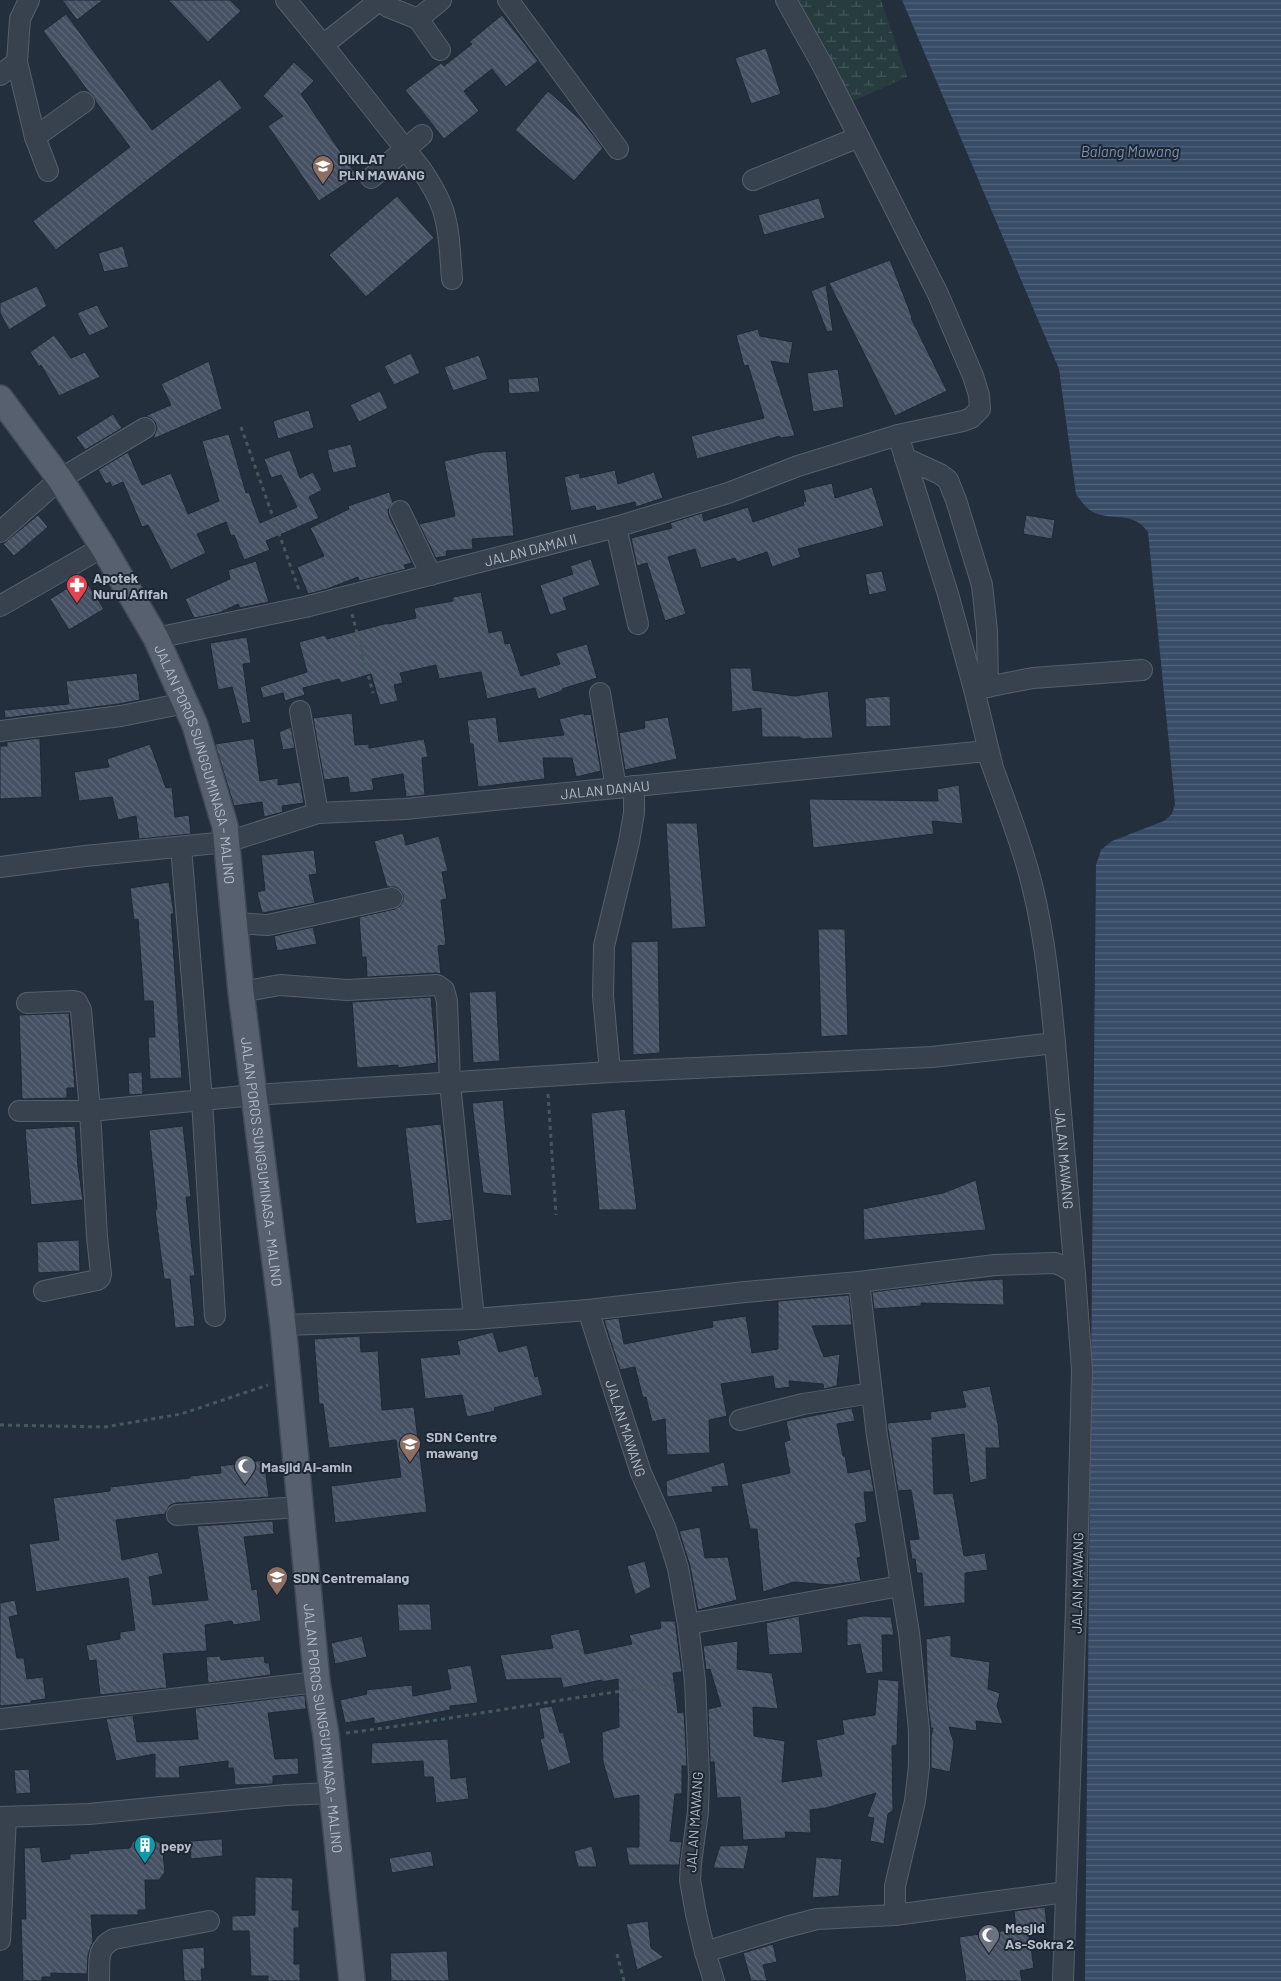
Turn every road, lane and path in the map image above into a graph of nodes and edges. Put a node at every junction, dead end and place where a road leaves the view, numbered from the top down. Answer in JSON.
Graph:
{"nodes":[{"id":1,"x":29,"y":0,"type":"edge"},
{"id":2,"x":286,"y":0,"type":"edge"},
{"id":3,"x":380,"y":0,"type":"edge"},
{"id":4,"x":442,"y":0,"type":"edge"},
{"id":5,"x":508,"y":0,"type":"edge"},
{"id":6,"x":786,"y":0,"type":"edge"},
{"id":7,"x":418,"y":19,"type":"junction"},
{"id":8,"x":323,"y":45,"type":"junction"},
{"id":9,"x":440,"y":50,"type":"dead end"},
{"id":10,"x":17,"y":62,"type":"junction"},
{"id":11,"x":0,"y":76,"type":"edge"},
{"id":12,"x":84,"y":102,"type":"dead end"},
{"id":13,"x":422,"y":135,"type":"dead end"},
{"id":14,"x":35,"y":137,"type":"junction"},
{"id":15,"x":859,"y":137,"type":"junction"},
{"id":16,"x":405,"y":150,"type":"junction"},
{"id":17,"x":618,"y":150,"type":"dead end"},
{"id":18,"x":48,"y":171,"type":"dead end"},
{"id":19,"x":371,"y":178,"type":"dead end"},
{"id":20,"x":753,"y":180,"type":"dead end"},
{"id":21,"x":452,"y":279,"type":"dead end"},
{"id":22,"x":0,"y":398,"type":"edge"},
{"id":23,"x":241,"y":427,"type":"dead end"},
{"id":24,"x":146,"y":428,"type":"dead end"},
{"id":25,"x":898,"y":435,"type":"junction"},
{"id":26,"x":906,"y":458,"type":"junction"},
{"id":27,"x":60,"y":479,"type":"junction"},
{"id":28,"x":400,"y":511,"type":"dead end"},
{"id":29,"x":616,"y":527,"type":"junction"},
{"id":30,"x":0,"y":532,"type":"edge"},
{"id":31,"x":103,"y":546,"type":"junction"},
{"id":32,"x":431,"y":575,"type":"junction"},
{"id":33,"x":348,"y":596,"type":"junction"},
{"id":34,"x":0,"y":606,"type":"edge"},
{"id":35,"x":305,"y":607,"type":"junction"},
{"id":36,"x":638,"y":624,"type":"dead end"},
{"id":37,"x":156,"y":638,"type":"junction"},
{"id":38,"x":1136,"y":670,"type":"dead end"},
{"id":39,"x":981,"y":688,"type":"junction"},
{"id":40,"x":373,"y":693,"type":"dead end"},
{"id":41,"x":600,"y":693,"type":"dead end"},
{"id":42,"x":185,"y":703,"type":"junction"},
{"id":43,"x":300,"y":711,"type":"dead end"},
{"id":44,"x":0,"y":731,"type":"edge"},
{"id":45,"x":990,"y":759,"type":"junction"},
{"id":46,"x":625,"y":787,"type":"junction"},
{"id":47,"x":318,"y":813,"type":"junction"},
{"id":48,"x":227,"y":842,"type":"junction"},
{"id":49,"x":181,"y":847,"type":"junction"},
{"id":50,"x":0,"y":867,"type":"edge"},
{"id":51,"x":392,"y":898,"type":"dead end"},
{"id":52,"x":235,"y":924,"type":"junction"},
{"id":53,"x":241,"y":992,"type":"junction"},
{"id":54,"x":27,"y":1003,"type":"dead end"},
{"id":55,"x":1055,"y":1043,"type":"junction"},
{"id":56,"x":610,"y":1072,"type":"junction"},
{"id":57,"x":546,"y":1076,"type":"junction"},
{"id":58,"x":450,"y":1083,"type":"junction"},
{"id":59,"x":254,"y":1095,"type":"junction"},
{"id":60,"x":202,"y":1100,"type":"junction"},
{"id":61,"x":19,"y":1110,"type":"dead end"},
{"id":62,"x":90,"y":1111,"type":"junction"},
{"id":63,"x":556,"y":1215,"type":"dead end"},
{"id":64,"x":1075,"y":1275,"type":"junction"},
{"id":65,"x":859,"y":1282,"type":"junction"},
{"id":66,"x":44,"y":1291,"type":"dead end"},
{"id":67,"x":588,"y":1310,"type":"junction"},
{"id":68,"x":215,"y":1316,"type":"dead end"},
{"id":69,"x":474,"y":1319,"type":"junction"},
{"id":70,"x":283,"y":1325,"type":"junction"},
{"id":71,"x":288,"y":1379,"type":"junction"},
{"id":72,"x":872,"y":1393,"type":"junction"},
{"id":73,"x":740,"y":1420,"type":"dead end"},
{"id":74,"x":0,"y":1425,"type":"edge"},
{"id":75,"x":300,"y":1507,"type":"junction"},
{"id":76,"x":177,"y":1515,"type":"dead end"},
{"id":77,"x":900,"y":1586,"type":"junction"},
{"id":78,"x":688,"y":1624,"type":"junction"},
{"id":79,"x":695,"y":1681,"type":"junction"},
{"id":80,"x":317,"y":1682,"type":"junction"},
{"id":81,"x":0,"y":1719,"type":"edge"},
{"id":82,"x":326,"y":1736,"type":"junction"},
{"id":83,"x":322,"y":1792,"type":"junction"},
{"id":84,"x":3,"y":1817,"type":"edge"},
{"id":85,"x":1066,"y":1892,"type":"junction"},
{"id":86,"x":895,"y":1915,"type":"junction"},
{"id":87,"x":209,"y":1921,"type":"dead end"},
{"id":88,"x":0,"y":1940,"type":"edge"},
{"id":89,"x":705,"y":1952,"type":"junction"},
{"id":90,"x":617,"y":1954,"type":"dead end"},
{"id":91,"x":99,"y":1981,"type":"edge"},
{"id":92,"x":352,"y":1981,"type":"edge"},
{"id":93,"x":624,"y":1981,"type":"edge"},
{"id":94,"x":714,"y":1981,"type":"edge"},
{"id":95,"x":1063,"y":1981,"type":"edge"}],
"edges":[{"from":1,"to":10,"type":"street"},
{"from":2,"to":8,"type":"street"},
{"from":3,"to":7,"type":"street"},
{"from":3,"to":8,"type":"street"},
{"from":4,"to":7,"type":"street"},
{"from":5,"to":17,"type":"street"},
{"from":6,"to":15,"type":"street","name":"JALAN DAMAI II"},
{"from":7,"to":9,"type":"street"},
{"from":8,"to":16,"type":"street"},
{"from":10,"to":11,"type":"street"},
{"from":10,"to":14,"type":"street"},
{"from":12,"to":14,"type":"street"},
{"from":13,"to":16,"type":"street"},
{"from":14,"to":18,"type":"street"},
{"from":15,"to":20,"type":"street"},
{"from":15,"to":25,"type":"street","name":"JALAN DAMAI II"},
{"from":16,"to":19,"type":"street"},
{"from":16,"to":21,"type":"street"},
{"from":22,"to":27,"type":"main road","name":"JALAN POROS SUNGGUMINASA - MALINO"},
{"from":23,"to":35,"type":"path"},
{"from":24,"to":27,"type":"street"},
{"from":25,"to":26,"type":"street"},
{"from":25,"to":29,"type":"street","name":"JALAN DAMAI II"},
{"from":26,"to":39,"type":"street"},
{"from":26,"to":39,"type":"street"},
{"from":27,"to":30,"type":"street"},
{"from":27,"to":31,"type":"main road","name":"JALAN POROS SUNGGUMINASA - MALINO"},
{"from":28,"to":32,"type":"street"},
{"from":29,"to":32,"type":"street","name":"JALAN DAMAI II"},
{"from":29,"to":36,"type":"street"},
{"from":31,"to":34,"type":"street"},
{"from":31,"to":37,"type":"main road","name":"JALAN POROS SUNGGUMINASA - MALINO"},
{"from":32,"to":33,"type":"street","name":"JALAN DAMAI II"},
{"from":33,"to":35,"type":"street","name":"JALAN DAMAI II"},
{"from":33,"to":40,"type":"path"},
{"from":35,"to":37,"type":"street","name":"JALAN DAMAI II"},
{"from":37,"to":42,"type":"main road","name":"JALAN POROS SUNGGUMINASA - MALINO"},
{"from":38,"to":39,"type":"street"},
{"from":39,"to":45,"type":"street","name":"JALAN MAWANG"},
{"from":41,"to":46,"type":"street"},
{"from":42,"to":44,"type":"street"},
{"from":42,"to":48,"type":"main road","name":"JALAN POROS SUNGGUMINASA - MALINO"},
{"from":43,"to":47,"type":"street"},
{"from":45,"to":46,"type":"street","name":"JALAN DANAU"},
{"from":45,"to":55,"type":"street","name":"JALAN MAWANG"},
{"from":46,"to":47,"type":"street","name":"JALAN DANAU"},
{"from":46,"to":56,"type":"street"},
{"from":47,"to":48,"type":"street","name":"JALAN DANAU"},
{"from":48,"to":49,"type":"street","name":"JALAN DANAU"},
{"from":48,"to":52,"type":"main road","name":"JALAN POROS SUNGGUMINASA - MALINO"},
{"from":49,"to":50,"type":"street","name":"JALAN DANAU"},
{"from":49,"to":60,"type":"street"},
{"from":51,"to":52,"type":"street"},
{"from":52,"to":53,"type":"main road","name":"JALAN POROS SUNGGUMINASA - MALINO"},
{"from":53,"to":58,"type":"street"},
{"from":53,"to":59,"type":"main road","name":"JALAN POROS SUNGGUMINASA - MALINO"},
{"from":54,"to":62,"type":"street"},
{"from":55,"to":56,"type":"street"},
{"from":55,"to":64,"type":"street","name":"JALAN MAWANG"},
{"from":56,"to":57,"type":"street"},
{"from":57,"to":58,"type":"street"},
{"from":57,"to":63,"type":"path"},
{"from":58,"to":59,"type":"street"},
{"from":58,"to":69,"type":"street"},
{"from":59,"to":60,"type":"street"},
{"from":59,"to":70,"type":"main road","name":"JALAN POROS SUNGGUMINASA - MALINO"},
{"from":60,"to":62,"type":"street"},
{"from":60,"to":68,"type":"street"},
{"from":61,"to":62,"type":"street"},
{"from":62,"to":66,"type":"street"},
{"from":64,"to":65,"type":"street"},
{"from":64,"to":85,"type":"street","name":"JALAN MAWANG"},
{"from":65,"to":67,"type":"street"},
{"from":65,"to":72,"type":"street"},
{"from":67,"to":69,"type":"street"},
{"from":67,"to":78,"type":"street","name":"JALAN MAWANG"},
{"from":69,"to":70,"type":"street"},
{"from":70,"to":71,"type":"main road","name":"JALAN POROS SUNGGUMINASA - MALINO"},
{"from":71,"to":74,"type":"path"},
{"from":71,"to":75,"type":"main road","name":"JALAN POROS SUNGGUMINASA - MALINO"},
{"from":72,"to":73,"type":"street"},
{"from":72,"to":77,"type":"street"},
{"from":75,"to":76,"type":"street"},
{"from":75,"to":80,"type":"main road","name":"JALAN POROS SUNGGUMINASA - MALINO"},
{"from":77,"to":78,"type":"street"},
{"from":77,"to":86,"type":"street"},
{"from":78,"to":79,"type":"street","name":"JALAN MAWANG"},
{"from":79,"to":82,"type":"path"},
{"from":79,"to":89,"type":"street","name":"JALAN MAWANG"},
{"from":80,"to":81,"type":"street"},
{"from":80,"to":82,"type":"main road","name":"JALAN POROS SUNGGUMINASA - MALINO"},
{"from":82,"to":83,"type":"main road","name":"JALAN POROS SUNGGUMINASA - MALINO"},
{"from":83,"to":84,"type":"street"},
{"from":83,"to":92,"type":"main road","name":"JALAN POROS SUNGGUMINASA - MALINO"},
{"from":84,"to":88,"type":"street"},
{"from":85,"to":86,"type":"street"},
{"from":85,"to":95,"type":"street","name":"JALAN MAWANG"},
{"from":86,"to":89,"type":"street"},
{"from":87,"to":91,"type":"street"},
{"from":89,"to":94,"type":"street","name":"JALAN MAWANG"},
{"from":90,"to":93,"type":"path"}]}
